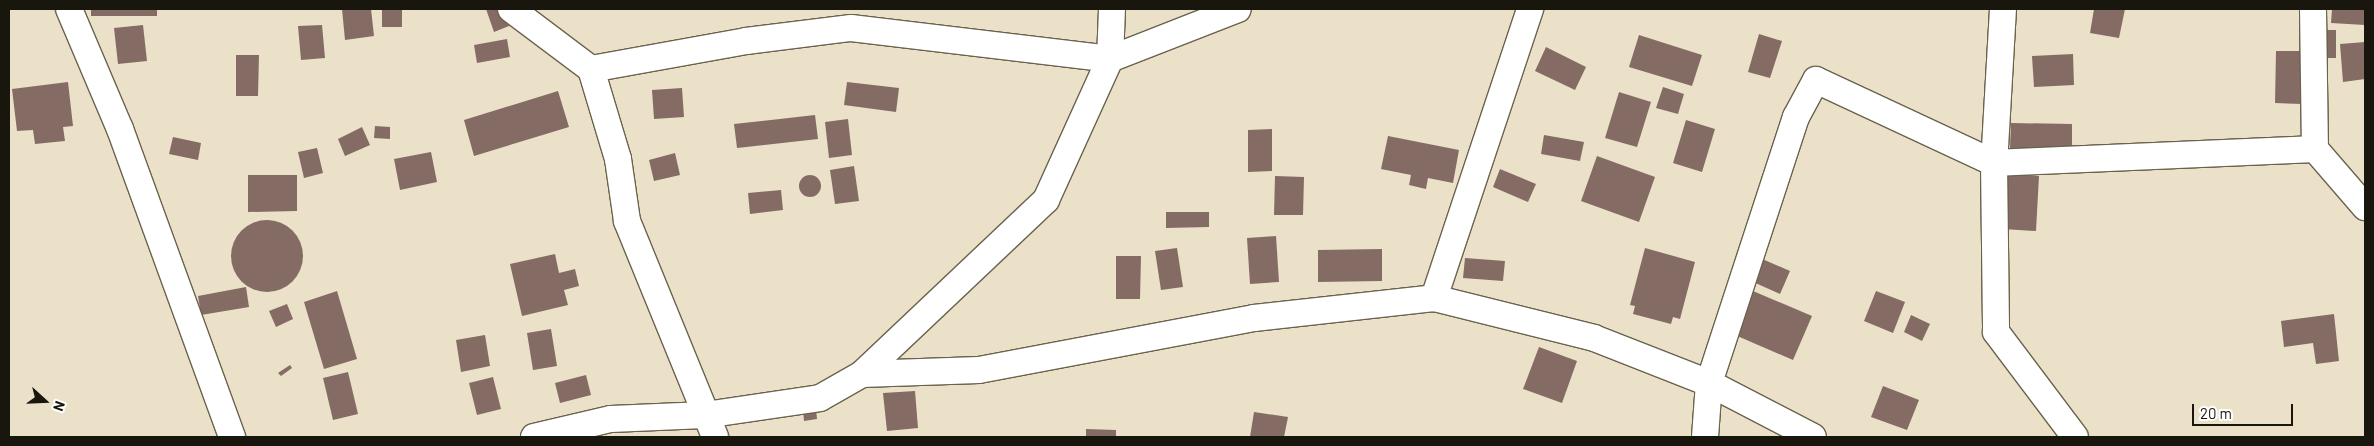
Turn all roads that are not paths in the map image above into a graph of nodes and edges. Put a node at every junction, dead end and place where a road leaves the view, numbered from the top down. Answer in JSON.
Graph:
{"nodes":[{"id":1,"x":70,"y":9,"type":"edge"},
{"id":2,"x":511,"y":9,"type":"edge"},
{"id":3,"x":1112,"y":9,"type":"edge"},
{"id":4,"x":1238,"y":9,"type":"edge"},
{"id":5,"x":1530,"y":9,"type":"edge"},
{"id":6,"x":2003,"y":9,"type":"edge"},
{"id":7,"x":2313,"y":9,"type":"edge"},
{"id":8,"x":1110,"y":59,"type":"junction"},
{"id":9,"x":591,"y":69,"type":"junction"},
{"id":10,"x":2315,"y":149,"type":"junction"},
{"id":11,"x":1994,"y":163,"type":"junction"},
{"id":12,"x":2365,"y":207,"type":"edge"},
{"id":13,"x":1434,"y":298,"type":"junction"},
{"id":14,"x":862,"y":374,"type":"junction"},
{"id":15,"x":1709,"y":383,"type":"junction"},
{"id":16,"x":710,"y":426,"type":"edge"},
{"id":17,"x":232,"y":437,"type":"edge"},
{"id":18,"x":534,"y":437,"type":"edge"},
{"id":19,"x":1705,"y":437,"type":"edge"},
{"id":20,"x":1813,"y":437,"type":"edge"},
{"id":21,"x":2075,"y":437,"type":"edge"}],
"edges":[{"from":1,"to":17,"type":"street"},
{"from":2,"to":9,"type":"street"},
{"from":3,"to":8,"type":"street"},
{"from":4,"to":8,"type":"street"},
{"from":5,"to":13,"type":"street"},
{"from":6,"to":11,"type":"street"},
{"from":7,"to":10,"type":"street"},
{"from":8,"to":9,"type":"street"},
{"from":8,"to":14,"type":"street"},
{"from":9,"to":16,"type":"street"},
{"from":10,"to":11,"type":"street"},
{"from":10,"to":12,"type":"street"},
{"from":11,"to":15,"type":"street"},
{"from":11,"to":21,"type":"street"},
{"from":13,"to":14,"type":"street"},
{"from":13,"to":15,"type":"street"},
{"from":14,"to":16,"type":"street"},
{"from":15,"to":19,"type":"street"},
{"from":15,"to":20,"type":"street"},
{"from":16,"to":18,"type":"street"}]}
